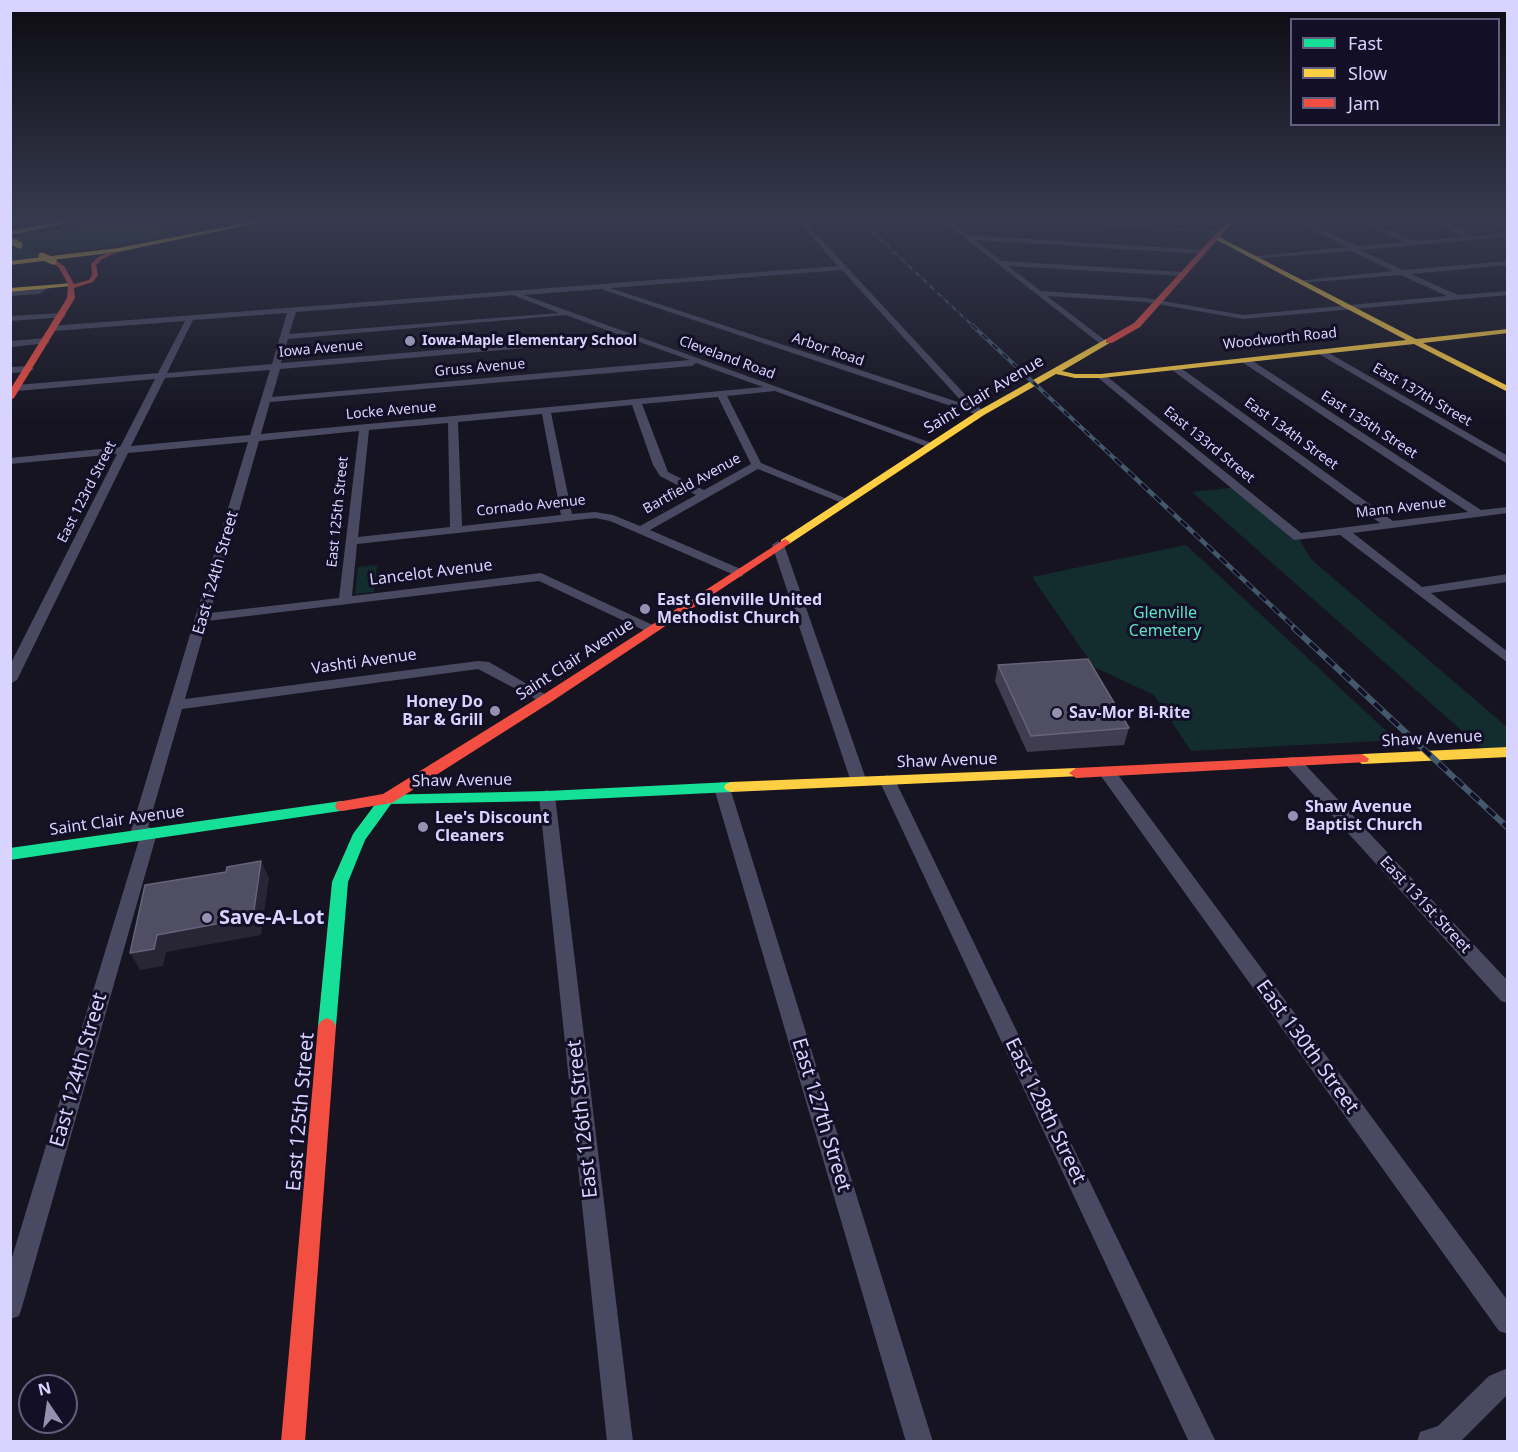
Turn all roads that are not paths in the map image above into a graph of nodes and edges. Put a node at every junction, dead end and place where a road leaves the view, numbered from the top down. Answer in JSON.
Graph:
{"nodes":[{"id":1,"x":31,"y":289,"type":"edge"},
{"id":2,"x":72,"y":289,"type":"edge"},
{"id":3,"x":578,"y":289,"type":"edge"},
{"id":4,"x":605,"y":289,"type":"edge"},
{"id":5,"x":863,"y":289,"type":"edge"},
{"id":6,"x":1033,"y":289,"type":"edge"},
{"id":7,"x":1169,"y":289,"type":"edge"},
{"id":8,"x":1314,"y":289,"type":"edge"},
{"id":9,"x":1437,"y":289,"type":"edge"},
{"id":10,"x":10,"y":290,"type":"edge"},
{"id":11,"x":1039,"y":293,"type":"junction"},
{"id":12,"x":1508,"y":293,"type":"edge"},
{"id":13,"x":514,"y":294,"type":"junction"},
{"id":14,"x":1457,"y":298,"type":"junction"},
{"id":15,"x":1157,"y":302,"type":"junction"},
{"id":16,"x":1352,"y":309,"type":"junction"},
{"id":17,"x":292,"y":311,"type":"junction"},
{"id":18,"x":62,"y":315,"type":"junction"},
{"id":19,"x":567,"y":315,"type":"junction"},
{"id":20,"x":190,"y":318,"type":"junction"},
{"id":21,"x":10,"y":319,"type":"edge"},
{"id":22,"x":54,"y":328,"type":"junction"},
{"id":23,"x":1508,"y":331,"type":"edge"},
{"id":24,"x":284,"y":337,"type":"junction"},
{"id":25,"x":628,"y":337,"type":"junction"},
{"id":26,"x":46,"y":341,"type":"junction"},
{"id":27,"x":1415,"y":341,"type":"junction"},
{"id":28,"x":1103,"y":343,"type":"junction"},
{"id":29,"x":10,"y":344,"type":"edge"},
{"id":30,"x":1322,"y":352,"type":"junction"},
{"id":31,"x":1245,"y":360,"type":"junction"},
{"id":32,"x":698,"y":362,"type":"junction"},
{"id":33,"x":275,"y":367,"type":"junction"},
{"id":34,"x":1175,"y":368,"type":"junction"},
{"id":35,"x":29,"y":369,"type":"junction"},
{"id":36,"x":10,"y":370,"type":"edge"},
{"id":37,"x":1056,"y":372,"type":"junction"},
{"id":38,"x":161,"y":376,"type":"junction"},
{"id":39,"x":1101,"y":376,"type":"junction"},
{"id":40,"x":1504,"y":386,"type":"edge"},
{"id":41,"x":773,"y":389,"type":"junction"},
{"id":42,"x":14,"y":393,"type":"edge"},
{"id":43,"x":722,"y":394,"type":"junction"},
{"id":44,"x":265,"y":400,"type":"junction"},
{"id":45,"x":636,"y":402,"type":"junction"},
{"id":46,"x":546,"y":411,"type":"junction"},
{"id":47,"x":981,"y":413,"type":"junction"},
{"id":48,"x":453,"y":419,"type":"junction"},
{"id":49,"x":364,"y":428,"type":"junction"},
{"id":50,"x":254,"y":438,"type":"junction"},
{"id":51,"x":932,"y":445,"type":"junction"},
{"id":52,"x":124,"y":450,"type":"junction"},
{"id":53,"x":10,"y":461,"type":"edge"},
{"id":54,"x":1508,"y":461,"type":"edge"},
{"id":55,"x":757,"y":465,"type":"junction"},
{"id":56,"x":703,"y":494,"type":"junction"},
{"id":57,"x":846,"y":501,"type":"junction"},
{"id":58,"x":1508,"y":510,"type":"edge"},
{"id":59,"x":1479,"y":514,"type":"junction"},
{"id":60,"x":567,"y":516,"type":"junction"},
{"id":61,"x":1390,"y":525,"type":"junction"},
{"id":62,"x":456,"y":529,"type":"junction"},
{"id":63,"x":641,"y":530,"type":"junction"},
{"id":64,"x":1342,"y":531,"type":"junction"},
{"id":65,"x":1298,"y":537,"type":"joint"},
{"id":66,"x":351,"y":541,"type":"junction"},
{"id":67,"x":778,"y":545,"type":"junction"},
{"id":68,"x":739,"y":573,"type":"junction"},
{"id":69,"x":1508,"y":578,"type":"edge"},
{"id":70,"x":1419,"y":591,"type":"junction"},
{"id":71,"x":345,"y":600,"type":"junction"},
{"id":72,"x":203,"y":618,"type":"junction"},
{"id":73,"x":652,"y":630,"type":"junction"},
{"id":74,"x":1508,"y":659,"type":"edge"},
{"id":75,"x":10,"y":680,"type":"edge"},
{"id":76,"x":546,"y":699,"type":"junction"},
{"id":77,"x":178,"y":705,"type":"junction"},
{"id":78,"x":1508,"y":752,"type":"edge"},
{"id":79,"x":1293,"y":762,"type":"junction"},
{"id":80,"x":1107,"y":772,"type":"junction"},
{"id":81,"x":887,"y":780,"type":"junction"},
{"id":82,"x":859,"y":782,"type":"junction"},
{"id":83,"x":722,"y":788,"type":"junction"},
{"id":84,"x":547,"y":796,"type":"junction"},
{"id":85,"x":387,"y":799,"type":"junction"},
{"id":86,"x":143,"y":833,"type":"junction"},
{"id":87,"x":10,"y":854,"type":"edge"},
{"id":88,"x":1508,"y":995,"type":"edge"},
{"id":89,"x":10,"y":1306,"type":"edge"},
{"id":90,"x":1508,"y":1322,"type":"edge"},
{"id":91,"x":1508,"y":1381,"type":"edge"},
{"id":92,"x":293,"y":1442,"type":"edge"},
{"id":93,"x":620,"y":1442,"type":"edge"},
{"id":94,"x":920,"y":1442,"type":"edge"},
{"id":95,"x":1203,"y":1442,"type":"edge"},
{"id":96,"x":1430,"y":1442,"type":"edge"}],
"edges":[{"from":1,"to":10,"type":"main road"},
{"from":2,"to":18,"type":"main road"},
{"from":3,"to":13,"type":"street"},
{"from":4,"to":47,"type":"street","name":"Arbor Road"},
{"from":5,"to":47,"type":"street"},
{"from":6,"to":11,"type":"street"},
{"from":7,"to":15,"type":"main road","name":"Saint Clair Avenue"},
{"from":8,"to":16,"type":"main road"},
{"from":9,"to":14,"type":"street"},
{"from":11,"to":15,"type":"street"},
{"from":11,"to":28,"type":"street"},
{"from":12,"to":14,"type":"street"},
{"from":13,"to":17,"type":"street"},
{"from":13,"to":19,"type":"street","name":"Cleveland Road"},
{"from":14,"to":16,"type":"street"},
{"from":15,"to":16,"type":"street"},
{"from":15,"to":28,"type":"main road","name":"Saint Clair Avenue"},
{"from":16,"to":27,"type":"main road"},
{"from":17,"to":20,"type":"street"},
{"from":17,"to":24,"type":"street","name":"East 124th Street"},
{"from":18,"to":21,"type":"street"},
{"from":18,"to":22,"type":"main road"},
{"from":19,"to":24,"type":"street"},
{"from":19,"to":25,"type":"street","name":"Cleveland Road"},
{"from":20,"to":22,"type":"street"},
{"from":20,"to":38,"type":"street","name":"East 123rd Street"},
{"from":22,"to":26,"type":"main road"},
{"from":23,"to":27,"type":"main road","name":"Woodworth Road"},
{"from":24,"to":33,"type":"street","name":"East 124th Street"},
{"from":25,"to":32,"type":"street","name":"Cleveland Road"},
{"from":25,"to":33,"type":"street","name":"Iowa Avenue"},
{"from":26,"to":29,"type":"street"},
{"from":26,"to":35,"type":"main road"},
{"from":27,"to":30,"type":"main road","name":"Woodworth Road"},
{"from":27,"to":40,"type":"main road"},
{"from":28,"to":37,"type":"main road","name":"Saint Clair Avenue"},
{"from":30,"to":31,"type":"main road","name":"Woodworth Road"},
{"from":30,"to":54,"type":"street","name":"East 137th Street"},
{"from":31,"to":34,"type":"main road","name":"Woodworth Road"},
{"from":31,"to":59,"type":"street","name":"East 135th Street"},
{"from":32,"to":41,"type":"street","name":"Cleveland Road"},
{"from":32,"to":44,"type":"street","name":"Gruss Avenue"},
{"from":33,"to":38,"type":"street","name":"Iowa Avenue"},
{"from":33,"to":44,"type":"street","name":"East 124th Street"},
{"from":34,"to":39,"type":"main road","name":"Woodworth Road"},
{"from":34,"to":61,"type":"street","name":"East 134th Street"},
{"from":35,"to":36,"type":"street"},
{"from":35,"to":42,"type":"main road"},
{"from":37,"to":39,"type":"main road","name":"Woodworth Road"},
{"from":37,"to":47,"type":"main road","name":"Saint Clair Avenue"},
{"from":38,"to":42,"type":"street","name":"Iowa Avenue"},
{"from":38,"to":52,"type":"street","name":"East 123rd Street"},
{"from":39,"to":65,"type":"street","name":"East 133rd Street"},
{"from":41,"to":43,"type":"street","name":"Locke Avenue"},
{"from":41,"to":51,"type":"street","name":"Cleveland Road"},
{"from":43,"to":45,"type":"street","name":"Locke Avenue"},
{"from":43,"to":55,"type":"street"},
{"from":44,"to":50,"type":"street","name":"East 124th Street"},
{"from":45,"to":46,"type":"street","name":"Locke Avenue"},
{"from":45,"to":56,"type":"street"},
{"from":46,"to":48,"type":"street","name":"Locke Avenue"},
{"from":46,"to":60,"type":"street"},
{"from":47,"to":51,"type":"main road","name":"Saint Clair Avenue"},
{"from":48,"to":49,"type":"street","name":"Locke Avenue"},
{"from":48,"to":62,"type":"street"},
{"from":49,"to":50,"type":"street","name":"Locke Avenue"},
{"from":49,"to":66,"type":"street","name":"East 125th Street"},
{"from":50,"to":52,"type":"street","name":"Locke Avenue"},
{"from":50,"to":72,"type":"street","name":"East 124th Street"},
{"from":51,"to":57,"type":"main road","name":"Saint Clair Avenue"},
{"from":52,"to":53,"type":"street","name":"Locke Avenue"},
{"from":52,"to":75,"type":"street","name":"East 123rd Street"},
{"from":55,"to":56,"type":"street","name":"Bartfield Avenue"},
{"from":55,"to":57,"type":"street"},
{"from":56,"to":63,"type":"street","name":"Bartfield Avenue"},
{"from":57,"to":67,"type":"main road","name":"Saint Clair Avenue"},
{"from":58,"to":59,"type":"street","name":"Mann Avenue"},
{"from":59,"to":61,"type":"street","name":"Mann Avenue"},
{"from":60,"to":62,"type":"street","name":"Cornado Avenue"},
{"from":60,"to":63,"type":"street","name":"Cornado Avenue"},
{"from":61,"to":64,"type":"street","name":"Mann Avenue"},
{"from":62,"to":66,"type":"street","name":"Cornado Avenue"},
{"from":63,"to":68,"type":"street","name":"Cornado Avenue"},
{"from":64,"to":65,"type":"street","name":"Mann Avenue"},
{"from":64,"to":70,"type":"street"},
{"from":66,"to":71,"type":"street","name":"East 125th Street"},
{"from":67,"to":68,"type":"main road","name":"Saint Clair Avenue"},
{"from":67,"to":82,"type":"street"},
{"from":68,"to":73,"type":"main road","name":"Saint Clair Avenue"},
{"from":69,"to":70,"type":"street"},
{"from":70,"to":74,"type":"street"},
{"from":71,"to":72,"type":"street","name":"Lancelot Avenue"},
{"from":71,"to":73,"type":"street","name":"Lancelot Avenue"},
{"from":72,"to":77,"type":"street","name":"East 124th Street"},
{"from":73,"to":76,"type":"main road","name":"Saint Clair Avenue"},
{"from":76,"to":77,"type":"street","name":"Vashti Avenue"},
{"from":76,"to":85,"type":"main road","name":"Saint Clair Avenue"},
{"from":77,"to":86,"type":"street","name":"East 124th Street"},
{"from":78,"to":79,"type":"main road","name":"Shaw Avenue"},
{"from":79,"to":80,"type":"main road","name":"Shaw Avenue"},
{"from":79,"to":88,"type":"street","name":"East 131st Street"},
{"from":80,"to":81,"type":"main road","name":"Shaw Avenue"},
{"from":80,"to":90,"type":"street","name":"East 130th Street"},
{"from":81,"to":82,"type":"main road","name":"Shaw Avenue"},
{"from":81,"to":95,"type":"street","name":"East 128th Street"},
{"from":82,"to":83,"type":"main road","name":"Shaw Avenue"},
{"from":83,"to":84,"type":"main road","name":"Shaw Avenue"},
{"from":83,"to":94,"type":"street","name":"East 127th Street"},
{"from":84,"to":85,"type":"main road","name":"Shaw Avenue"},
{"from":84,"to":93,"type":"street","name":"East 126th Street"},
{"from":85,"to":86,"type":"main road","name":"Saint Clair Avenue"},
{"from":85,"to":92,"type":"main road","name":"East 125th Street"},
{"from":86,"to":87,"type":"main road","name":"Saint Clair Avenue"},
{"from":86,"to":89,"type":"street","name":"East 124th Street"},
{"from":91,"to":96,"type":"street"}]}
